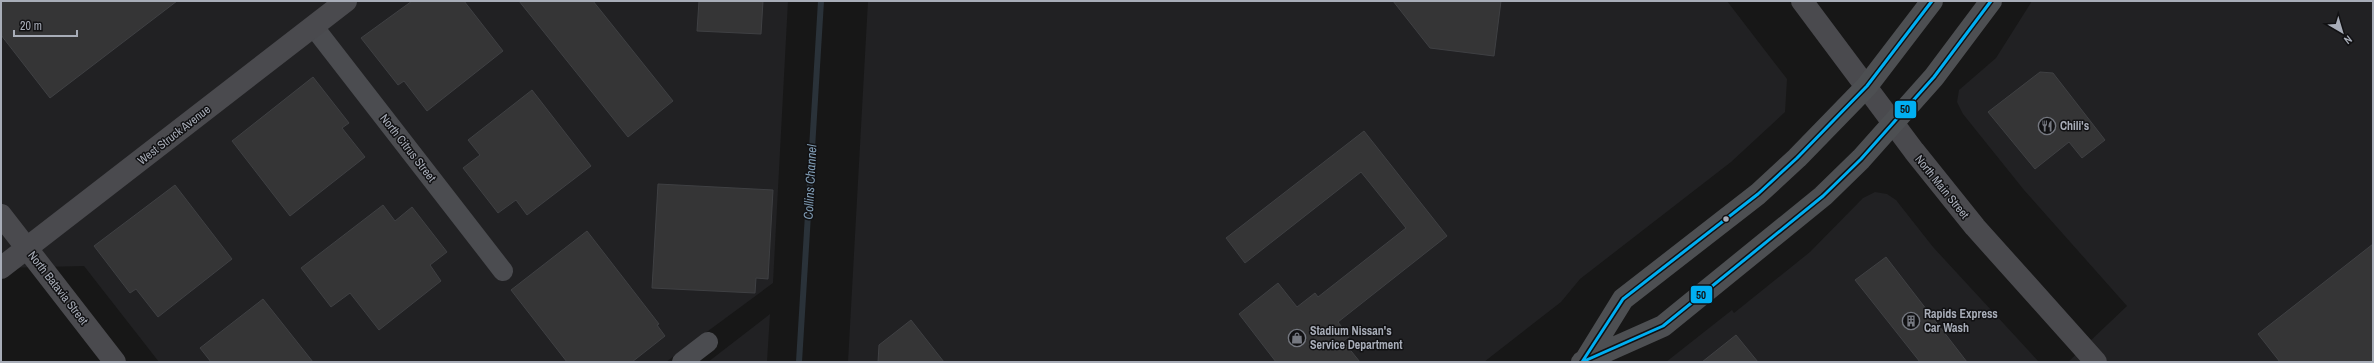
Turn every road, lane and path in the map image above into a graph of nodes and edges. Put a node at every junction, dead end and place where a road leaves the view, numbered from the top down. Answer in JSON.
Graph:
{"nodes":[{"id":1,"x":346,"y":1,"type":"edge"},
{"id":2,"x":1802,"y":1,"type":"edge"},
{"id":3,"x":1932,"y":1,"type":"edge"},
{"id":4,"x":1991,"y":1,"type":"edge"},
{"id":5,"x":313,"y":26,"type":"junction"},
{"id":6,"x":1867,"y":86,"type":"junction"},
{"id":7,"x":1894,"y":123,"type":"junction"},
{"id":8,"x":1,"y":215,"type":"edge"},
{"id":9,"x":27,"y":248,"type":"junction"},
{"id":10,"x":1,"y":268,"type":"edge"},
{"id":11,"x":503,"y":271,"type":"dead end"},
{"id":12,"x":708,"y":342,"type":"dead end"},
{"id":13,"x":1584,"y":360,"type":"edge"},
{"id":14,"x":115,"y":362,"type":"edge"},
{"id":15,"x":682,"y":362,"type":"edge"},
{"id":16,"x":2096,"y":362,"type":"edge"}],
"edges":[{"from":1,"to":5,"type":"street","name":"West Struck Avenue"},
{"from":2,"to":6,"type":"street","name":"North Main Street"},
{"from":3,"to":6,"type":"main road"},
{"from":4,"to":7,"type":"main road"},
{"from":5,"to":9,"type":"street","name":"West Struck Avenue"},
{"from":5,"to":11,"type":"street","name":"North Citrus Street"},
{"from":6,"to":7,"type":"street","name":"North Main Street"},
{"from":6,"to":13,"type":"main road"},
{"from":7,"to":13,"type":"main road"},
{"from":7,"to":16,"type":"street","name":"North Main Street"},
{"from":8,"to":9,"type":"street","name":"North Batavia Street"},
{"from":9,"to":10,"type":"street","name":"West Struck Avenue"},
{"from":9,"to":14,"type":"street","name":"North Batavia Street"},
{"from":12,"to":15,"type":"street"}]}
